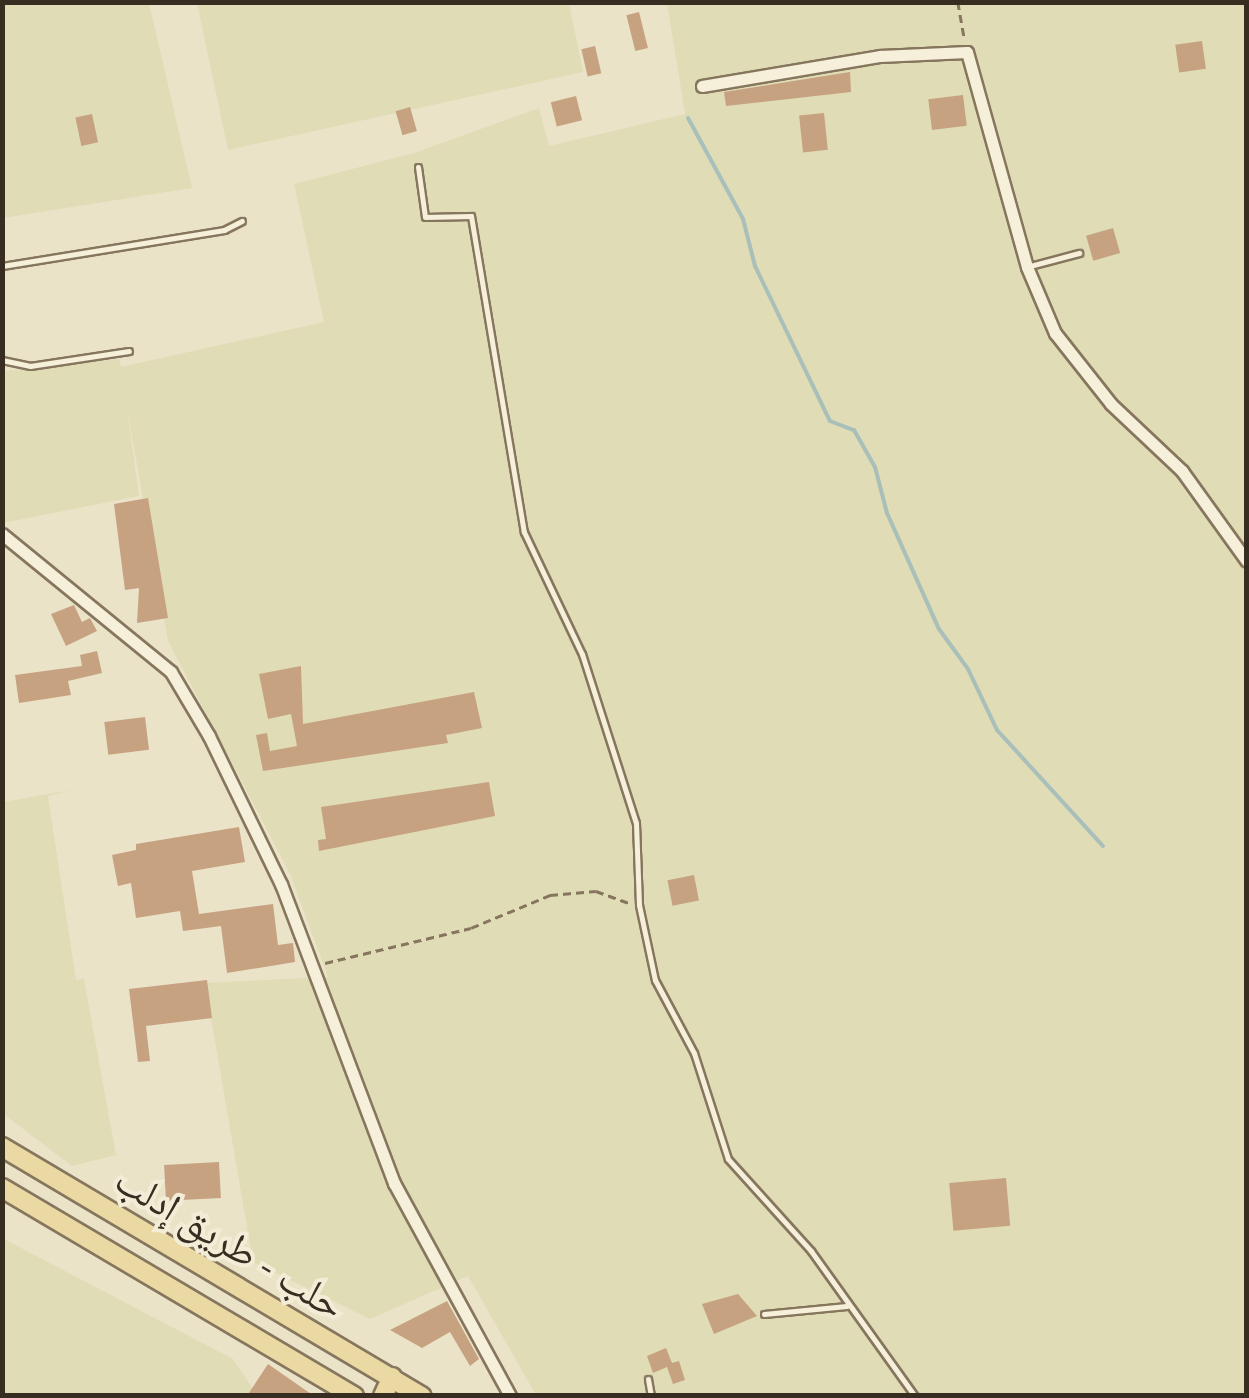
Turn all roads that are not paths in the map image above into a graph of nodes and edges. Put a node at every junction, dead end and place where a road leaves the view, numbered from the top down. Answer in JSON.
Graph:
{"nodes":[{"id":1,"x":702,"y":86,"type":"dead end"},
{"id":2,"x":418,"y":166,"type":"dead end"},
{"id":3,"x":242,"y":221,"type":"dead end"},
{"id":4,"x":1078,"y":253,"type":"dead end"},
{"id":5,"x":2,"y":266,"type":"edge"},
{"id":6,"x":1027,"y":267,"type":"junction"},
{"id":7,"x":129,"y":351,"type":"dead end"},
{"id":8,"x":2,"y":360,"type":"edge"},
{"id":9,"x":2,"y":534,"type":"edge"},
{"id":10,"x":1246,"y":560,"type":"edge"},
{"id":11,"x":2,"y":1147,"type":"edge"},
{"id":12,"x":2,"y":1188,"type":"edge"},
{"id":13,"x":847,"y":1306,"type":"junction"},
{"id":14,"x":764,"y":1314,"type":"dead end"},
{"id":15,"x":392,"y":1378,"type":"junction"},
{"id":16,"x":648,"y":1379,"type":"dead end"},
{"id":17,"x":354,"y":1396,"type":"edge"},
{"id":18,"x":383,"y":1396,"type":"edge"},
{"id":19,"x":422,"y":1396,"type":"edge"},
{"id":20,"x":510,"y":1396,"type":"edge"},
{"id":21,"x":651,"y":1396,"type":"edge"},
{"id":22,"x":915,"y":1396,"type":"edge"}],
"edges":[{"from":1,"to":6,"type":"street"},
{"from":2,"to":13,"type":"lane"},
{"from":3,"to":5,"type":"lane"},
{"from":4,"to":6,"type":"lane"},
{"from":6,"to":10,"type":"street"},
{"from":7,"to":8,"type":"lane"},
{"from":9,"to":20,"type":"street"},
{"from":11,"to":15,"type":"main road","name":"حلب - طريق إدلب"},
{"from":12,"to":17,"type":"main road","name":"حلب - طريق إدلب"},
{"from":13,"to":14,"type":"lane"},
{"from":13,"to":22,"type":"lane"},
{"from":15,"to":18,"type":"main road"},
{"from":15,"to":19,"type":"main road","name":"حلب - طريق إدلب"},
{"from":16,"to":21,"type":"lane"}]}
